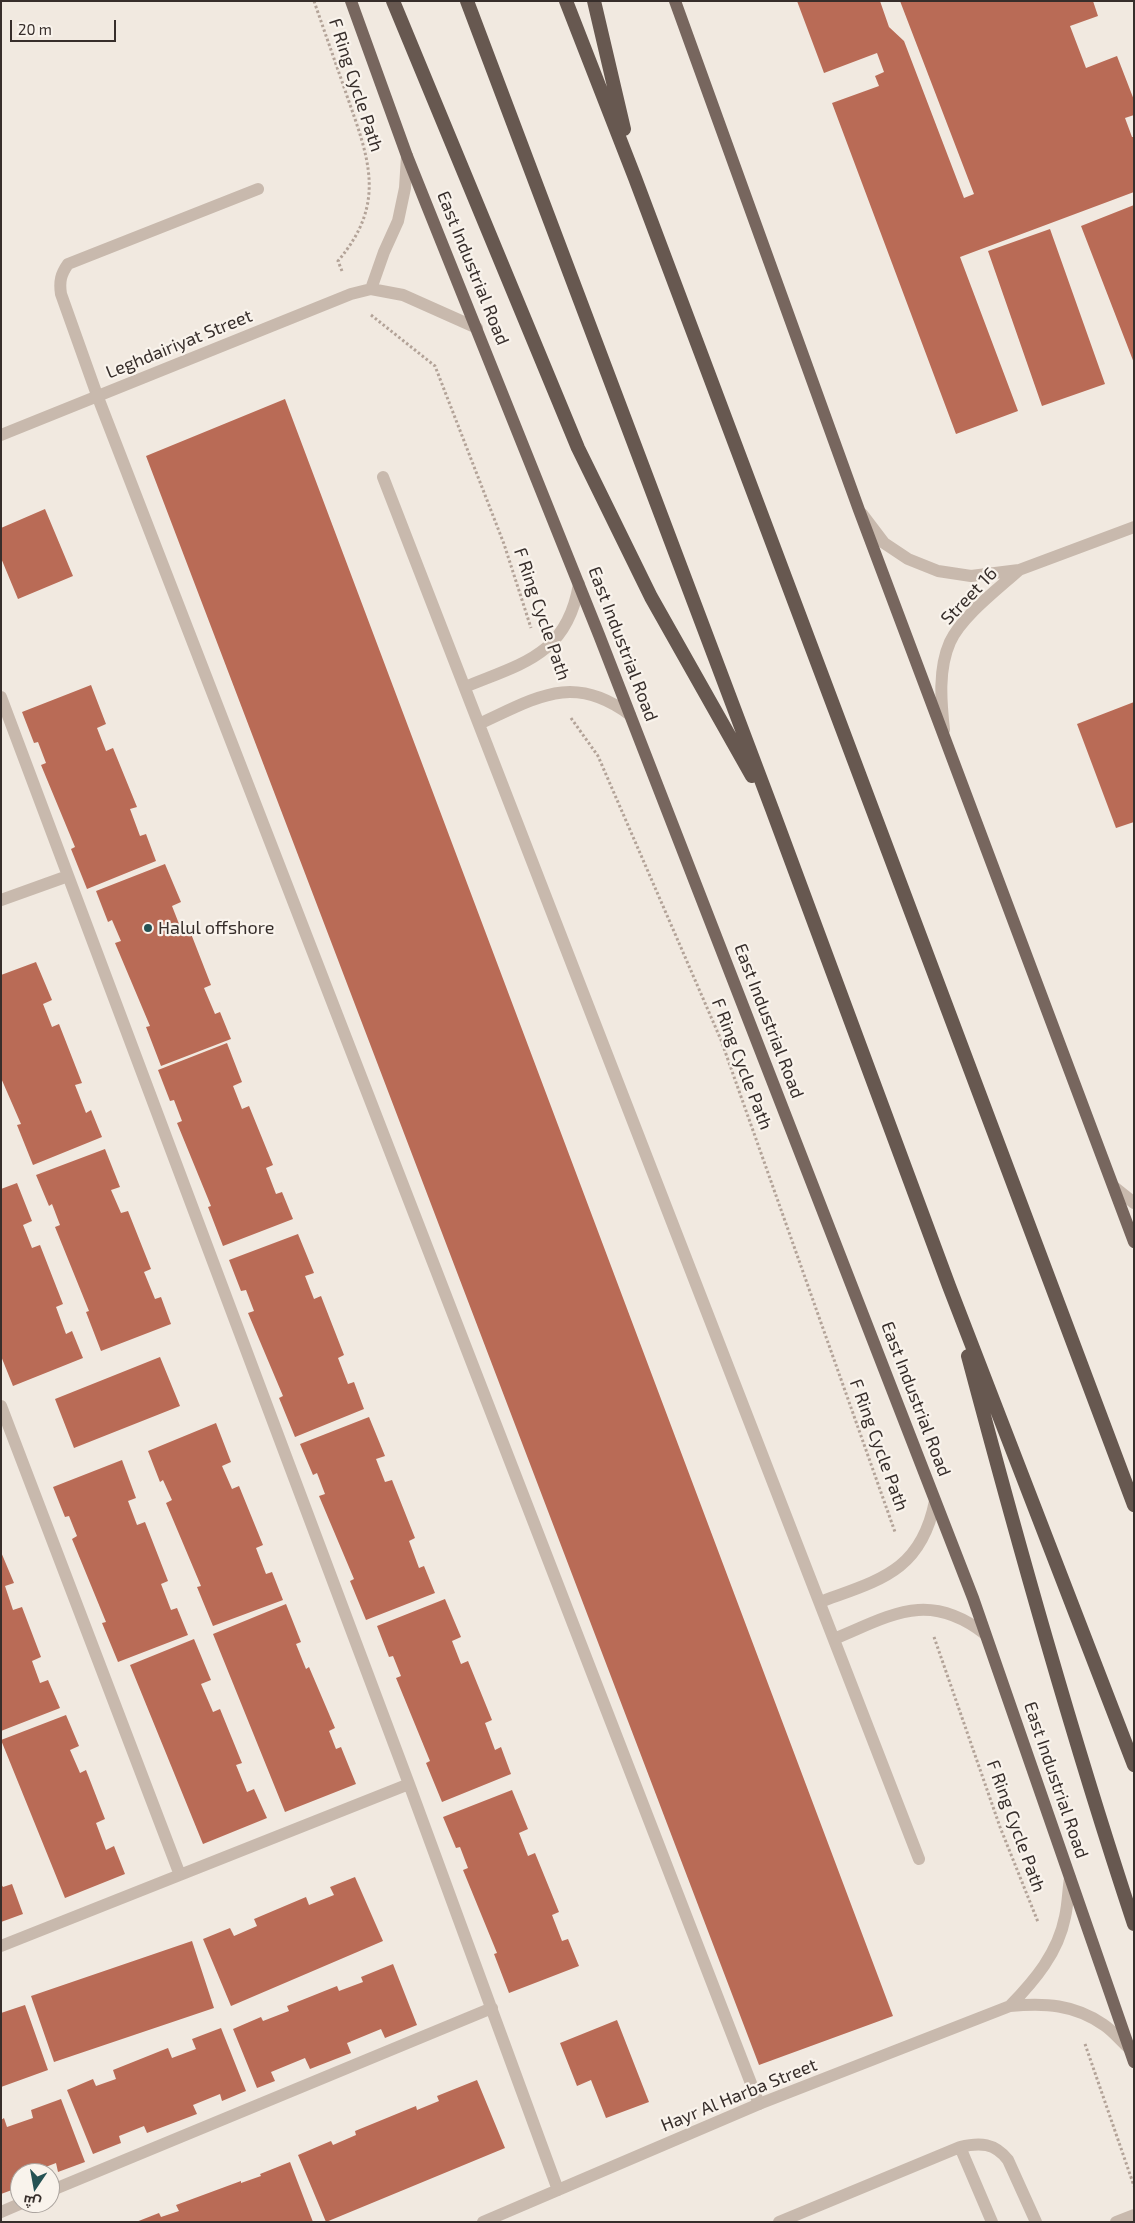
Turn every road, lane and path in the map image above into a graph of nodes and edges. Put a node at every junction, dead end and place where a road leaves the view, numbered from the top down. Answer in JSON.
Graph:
{"nodes":[{"id":1,"x":314,"y":1,"type":"edge"},
{"id":2,"x":351,"y":1,"type":"edge"},
{"id":3,"x":393,"y":1,"type":"edge"},
{"id":4,"x":466,"y":1,"type":"edge"},
{"id":5,"x":566,"y":1,"type":"edge"},
{"id":6,"x":594,"y":1,"type":"edge"},
{"id":7,"x":675,"y":1,"type":"edge"},
{"id":8,"x":407,"y":156,"type":"junction"},
{"id":9,"x":635,"y":178,"type":"junction"},
{"id":10,"x":258,"y":188,"type":"dead end"},
{"id":11,"x":372,"y":289,"type":"junction"},
{"id":12,"x":351,"y":294,"type":"junction"},
{"id":13,"x":477,"y":328,"type":"junction"},
{"id":14,"x":97,"y":395,"type":"junction"},
{"id":15,"x":1,"y":435,"type":"edge"},
{"id":16,"x":383,"y":477,"type":"dead end"},
{"id":17,"x":859,"y":510,"type":"junction"},
{"id":18,"x":1134,"y":527,"type":"edge"},
{"id":19,"x":1019,"y":570,"type":"junction"},
{"id":20,"x":579,"y":584,"type":"junction"},
{"id":21,"x":539,"y":654,"type":"junction"},
{"id":22,"x":464,"y":687,"type":"junction"},
{"id":23,"x":554,"y":693,"type":"junction"},
{"id":24,"x":1,"y":697,"type":"edge"},
{"id":25,"x":630,"y":715,"type":"junction"},
{"id":26,"x":479,"y":724,"type":"junction"},
{"id":27,"x":944,"y":737,"type":"junction"},
{"id":28,"x":772,"y":809,"type":"junction"},
{"id":29,"x":68,"y":876,"type":"junction"},
{"id":30,"x":1,"y":900,"type":"edge"},
{"id":31,"x":1114,"y":1187,"type":"junction"},
{"id":32,"x":1134,"y":1203,"type":"edge"},
{"id":33,"x":1134,"y":1242,"type":"edge"},
{"id":34,"x":949,"y":1286,"type":"junction"},
{"id":35,"x":1,"y":1406,"type":"edge"},
{"id":36,"x":936,"y":1502,"type":"junction"},
{"id":37,"x":1134,"y":1505,"type":"edge"},
{"id":38,"x":906,"y":1560,"type":"junction"},
{"id":39,"x":820,"y":1602,"type":"junction"},
{"id":40,"x":925,"y":1609,"type":"junction"},
{"id":41,"x":985,"y":1634,"type":"junction"},
{"id":42,"x":834,"y":1640,"type":"junction"},
{"id":43,"x":1134,"y":1765,"type":"edge"},
{"id":44,"x":409,"y":1784,"type":"junction"},
{"id":45,"x":919,"y":1859,"type":"dead end"},
{"id":46,"x":180,"y":1875,"type":"junction"},
{"id":47,"x":1070,"y":1878,"type":"junction"},
{"id":48,"x":1134,"y":1924,"type":"edge"},
{"id":49,"x":1,"y":1946,"type":"edge"},
{"id":50,"x":1051,"y":1956,"type":"junction"},
{"id":51,"x":1010,"y":2006,"type":"junction"},
{"id":52,"x":492,"y":2008,"type":"junction"},
{"id":53,"x":1073,"y":2009,"type":"junction"},
{"id":54,"x":1130,"y":2049,"type":"junction"},
{"id":55,"x":1134,"y":2062,"type":"edge"},
{"id":56,"x":759,"y":2104,"type":"junction"},
{"id":57,"x":960,"y":2147,"type":"junction"},
{"id":58,"x":1134,"y":2186,"type":"edge"},
{"id":59,"x":60,"y":2188,"type":"edge"},
{"id":60,"x":558,"y":2190,"type":"junction"},
{"id":61,"x":1134,"y":2215,"type":"edge"},
{"id":62,"x":483,"y":2222,"type":"edge"},
{"id":63,"x":779,"y":2222,"type":"edge"},
{"id":64,"x":992,"y":2222,"type":"edge"},
{"id":65,"x":1036,"y":2222,"type":"edge"},
{"id":66,"x":1116,"y":2222,"type":"edge"}],
"edges":[{"from":1,"to":12,"type":"path","name":"F Ring Cycle Path"},
{"from":2,"to":8,"type":"main road","name":"East Industrial Road"},
{"from":3,"to":28,"type":"highway"},
{"from":4,"to":28,"type":"highway"},
{"from":5,"to":9,"type":"highway"},
{"from":6,"to":9,"type":"highway"},
{"from":7,"to":17,"type":"main road"},
{"from":8,"to":11,"type":"street"},
{"from":8,"to":13,"type":"main road","name":"East Industrial Road"},
{"from":9,"to":37,"type":"highway"},
{"from":10,"to":14,"type":"street"},
{"from":11,"to":12,"type":"street","name":"Leghdairiyat Street"},
{"from":11,"to":13,"type":"street","name":"Leghdairiyat Street"},
{"from":12,"to":14,"type":"street","name":"Leghdairiyat Street"},
{"from":12,"to":21,"type":"path","name":"F Ring Cycle Path"},
{"from":13,"to":20,"type":"main road","name":"East Industrial Road"},
{"from":14,"to":15,"type":"street","name":"Leghdairiyat Street"},
{"from":14,"to":56,"type":"street"},
{"from":16,"to":22,"type":"street"},
{"from":17,"to":19,"type":"street","name":"Street 16"},
{"from":17,"to":27,"type":"main road"},
{"from":18,"to":19,"type":"street","name":"Street 16"},
{"from":19,"to":27,"type":"street","name":"Street 16"},
{"from":20,"to":21,"type":"street"},
{"from":20,"to":25,"type":"main road","name":"East Industrial Road"},
{"from":21,"to":22,"type":"street"},
{"from":22,"to":26,"type":"street"},
{"from":23,"to":25,"type":"street"},
{"from":23,"to":26,"type":"street"},
{"from":23,"to":38,"type":"path","name":"F Ring Cycle Path"},
{"from":24,"to":29,"type":"street"},
{"from":25,"to":36,"type":"main road","name":"East Industrial Road"},
{"from":26,"to":39,"type":"street"},
{"from":27,"to":31,"type":"main road"},
{"from":28,"to":34,"type":"highway"},
{"from":29,"to":30,"type":"street"},
{"from":29,"to":44,"type":"street"},
{"from":31,"to":32,"type":"street"},
{"from":31,"to":33,"type":"main road"},
{"from":34,"to":43,"type":"highway"},
{"from":34,"to":48,"type":"highway"},
{"from":35,"to":46,"type":"street"},
{"from":36,"to":38,"type":"street"},
{"from":36,"to":41,"type":"main road","name":"East Industrial Road"},
{"from":38,"to":39,"type":"street"},
{"from":39,"to":42,"type":"street"},
{"from":40,"to":41,"type":"street"},
{"from":40,"to":42,"type":"street"},
{"from":40,"to":50,"type":"path","name":"F Ring Cycle Path"},
{"from":41,"to":47,"type":"main road","name":"East Industrial Road"},
{"from":42,"to":45,"type":"street"},
{"from":44,"to":46,"type":"street"},
{"from":44,"to":52,"type":"street"},
{"from":46,"to":49,"type":"street"},
{"from":47,"to":50,"type":"street","name":"Hayr Al Harba Street"},
{"from":47,"to":54,"type":"main road","name":"East Industrial Road"},
{"from":50,"to":51,"type":"street","name":"Hayr Al Harba Street"},
{"from":51,"to":53,"type":"street","name":"Hayr Al Harba Street"},
{"from":51,"to":56,"type":"street","name":"Hayr Al Harba Street"},
{"from":52,"to":59,"type":"street"},
{"from":52,"to":60,"type":"street"},
{"from":53,"to":54,"type":"street","name":"Hayr Al Harba Street"},
{"from":53,"to":58,"type":"path"},
{"from":54,"to":55,"type":"main road","name":"East Industrial Road"},
{"from":56,"to":60,"type":"street","name":"Hayr Al Harba Street"},
{"from":57,"to":63,"type":"street"},
{"from":57,"to":64,"type":"street"},
{"from":57,"to":65,"type":"street"},
{"from":60,"to":62,"type":"street","name":"Hayr Al Harba Street"},
{"from":61,"to":66,"type":"street"}]}
